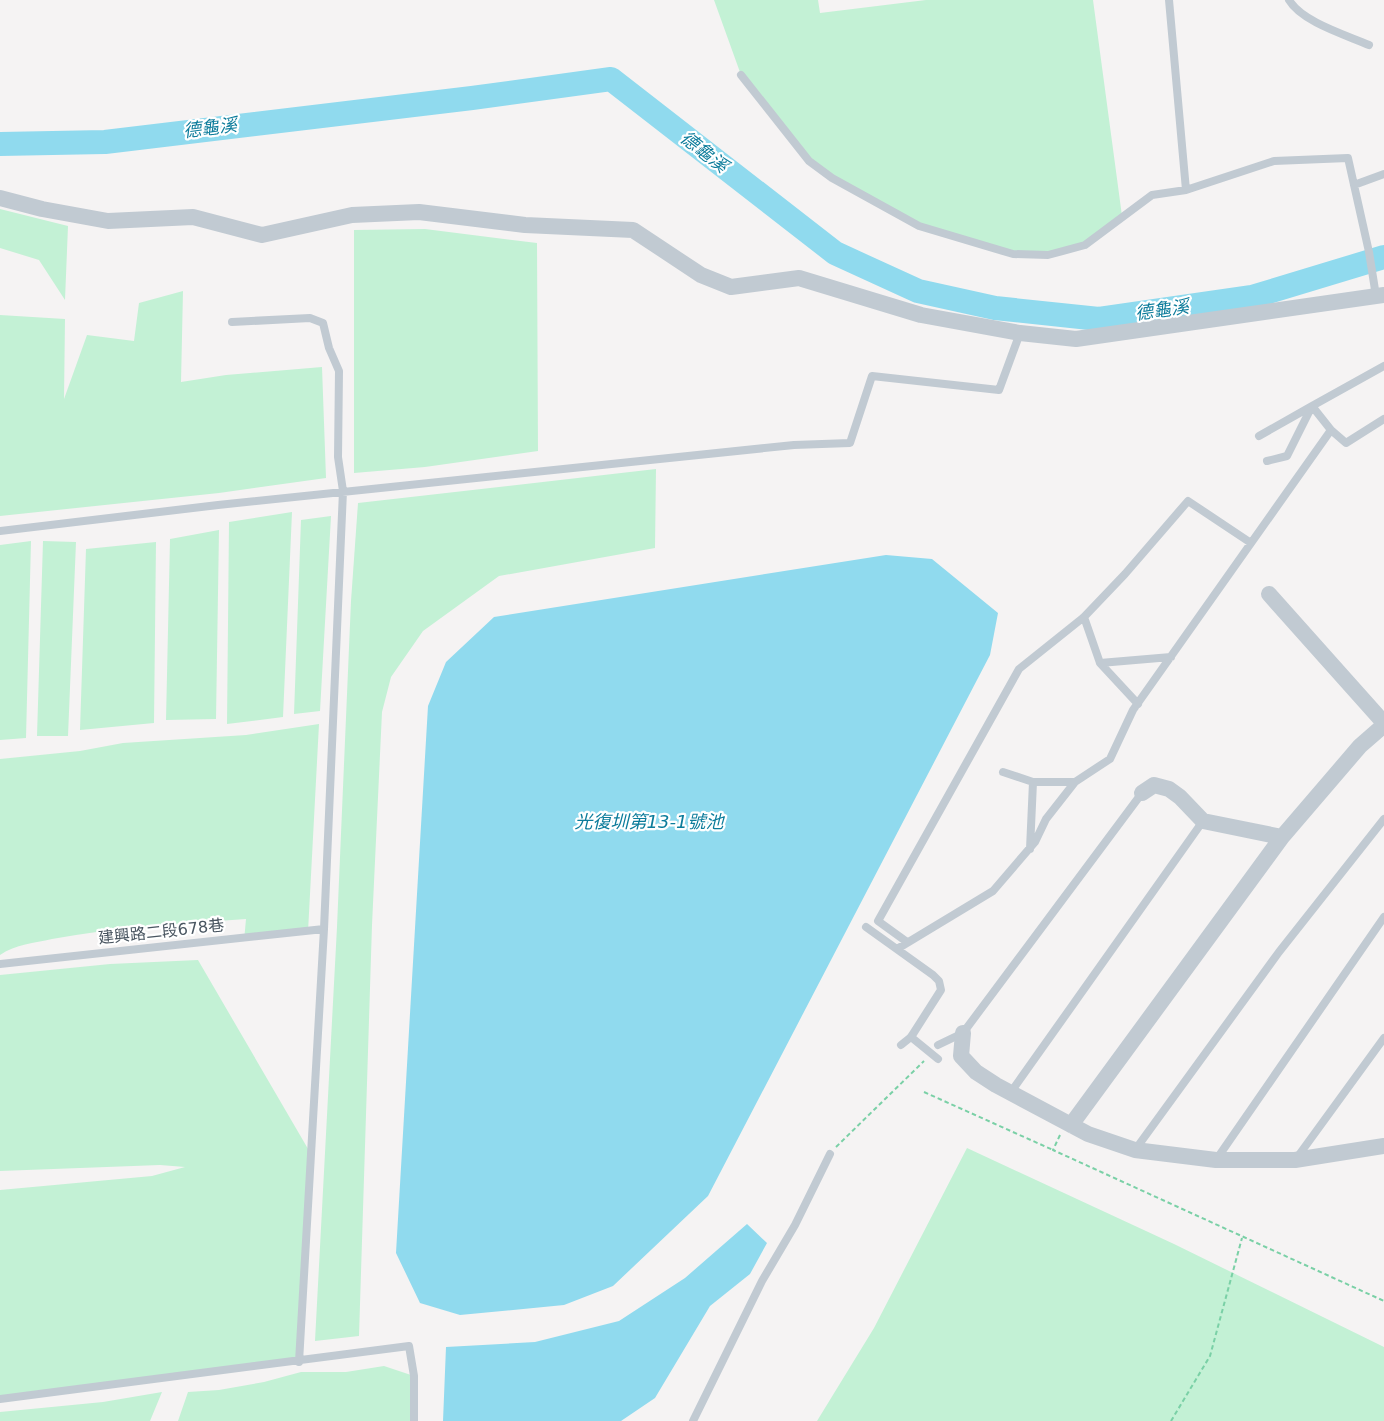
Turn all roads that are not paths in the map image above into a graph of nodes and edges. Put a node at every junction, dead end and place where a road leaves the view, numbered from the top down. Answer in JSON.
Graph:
{"nodes":[{"id":1,"x":1169,"y":0,"type":"edge"},
{"id":2,"x":1289,"y":0,"type":"edge"},
{"id":3,"x":1369,"y":45,"type":"dead end"},
{"id":4,"x":741,"y":75,"type":"dead end"},
{"id":5,"x":1384,"y":174,"type":"edge"},
{"id":6,"x":1354,"y":185,"type":"junction"},
{"id":7,"x":1186,"y":190,"type":"junction"},
{"id":8,"x":0,"y":198,"type":"edge"},
{"id":9,"x":1379,"y":295,"type":"edge"},
{"id":10,"x":232,"y":322,"type":"dead end"},
{"id":11,"x":1020,"y":333,"type":"junction"},
{"id":12,"x":1384,"y":366,"type":"edge"},
{"id":13,"x":1312,"y":406,"type":"junction"},
{"id":14,"x":1384,"y":419,"type":"edge"},
{"id":15,"x":1331,"y":429,"type":"junction"},
{"id":16,"x":1259,"y":436,"type":"dead end"},
{"id":17,"x":1267,"y":461,"type":"dead end"},
{"id":18,"x":343,"y":491,"type":"junction"},
{"id":19,"x":0,"y":531,"type":"edge"},
{"id":20,"x":1251,"y":543,"type":"junction"},
{"id":21,"x":1269,"y":594,"type":"dead end"},
{"id":22,"x":1084,"y":617,"type":"junction"},
{"id":23,"x":1171,"y":657,"type":"junction"},
{"id":24,"x":1100,"y":663,"type":"junction"},
{"id":25,"x":1137,"y":704,"type":"junction"},
{"id":26,"x":1384,"y":724,"type":"edge"},
{"id":27,"x":1003,"y":772,"type":"dead end"},
{"id":28,"x":1033,"y":782,"type":"junction"},
{"id":29,"x":1075,"y":782,"type":"junction"},
{"id":30,"x":1142,"y":793,"type":"joint"},
{"id":31,"x":1384,"y":819,"type":"edge"},
{"id":32,"x":1203,"y":820,"type":"junction"},
{"id":33,"x":1282,"y":837,"type":"junction"},
{"id":34,"x":1030,"y":849,"type":"junction"},
{"id":35,"x":1384,"y":917,"type":"edge"},
{"id":36,"x":866,"y":927,"type":"dead end"},
{"id":37,"x":324,"y":929,"type":"junction"},
{"id":38,"x":907,"y":942,"type":"junction"},
{"id":39,"x":897,"y":949,"type":"junction"},
{"id":40,"x":0,"y":964,"type":"edge"},
{"id":41,"x":963,"y":1033,"type":"junction"},
{"id":42,"x":911,"y":1037,"type":"junction"},
{"id":43,"x":1384,"y":1038,"type":"edge"},
{"id":44,"x":901,"y":1045,"type":"dead end"},
{"id":45,"x":939,"y":1045,"type":"road end"},
{"id":46,"x":938,"y":1059,"type":"dead end"},
{"id":47,"x":1011,"y":1092,"type":"junction"},
{"id":48,"x":1071,"y":1125,"type":"junction"},
{"id":49,"x":1384,"y":1146,"type":"edge"},
{"id":50,"x":1135,"y":1150,"type":"junction"},
{"id":51,"x":830,"y":1154,"type":"road end"},
{"id":52,"x":1295,"y":1160,"type":"junction"},
{"id":53,"x":1216,"y":1161,"type":"junction"},
{"id":54,"x":299,"y":1362,"type":"junction"},
{"id":55,"x":0,"y":1399,"type":"edge"},
{"id":56,"x":414,"y":1421,"type":"edge"},
{"id":57,"x":693,"y":1421,"type":"edge"}],
"edges":[{"from":1,"to":7,"type":"lane"},
{"from":2,"to":3,"type":"lane"},
{"from":4,"to":7,"type":"lane"},
{"from":5,"to":6,"type":"lane"},
{"from":6,"to":7,"type":"lane"},
{"from":6,"to":9,"type":"lane"},
{"from":8,"to":11,"type":"street"},
{"from":9,"to":11,"type":"street"},
{"from":10,"to":18,"type":"lane"},
{"from":11,"to":18,"type":"lane"},
{"from":12,"to":13,"type":"lane"},
{"from":13,"to":15,"type":"lane"},
{"from":13,"to":16,"type":"lane"},
{"from":13,"to":17,"type":"lane"},
{"from":14,"to":15,"type":"lane"},
{"from":15,"to":20,"type":"lane"},
{"from":18,"to":19,"type":"lane"},
{"from":18,"to":37,"type":"lane"},
{"from":20,"to":22,"type":"lane"},
{"from":20,"to":23,"type":"lane"},
{"from":21,"to":26,"type":"street"},
{"from":22,"to":24,"type":"lane"},
{"from":22,"to":38,"type":"lane"},
{"from":23,"to":24,"type":"lane"},
{"from":23,"to":25,"type":"lane"},
{"from":24,"to":25,"type":"lane"},
{"from":25,"to":29,"type":"lane"},
{"from":26,"to":33,"type":"street"},
{"from":27,"to":28,"type":"lane"},
{"from":28,"to":29,"type":"lane"},
{"from":28,"to":34,"type":"lane"},
{"from":29,"to":34,"type":"lane"},
{"from":30,"to":32,"type":"street"},
{"from":30,"to":41,"type":"lane"},
{"from":31,"to":50,"type":"lane"},
{"from":32,"to":33,"type":"street"},
{"from":32,"to":47,"type":"lane"},
{"from":33,"to":48,"type":"street"},
{"from":34,"to":38,"type":"lane"},
{"from":35,"to":53,"type":"lane"},
{"from":36,"to":39,"type":"lane"},
{"from":37,"to":40,"type":"lane","name":"建興路二段678巷"},
{"from":37,"to":54,"type":"lane"},
{"from":38,"to":39,"type":"lane"},
{"from":39,"to":42,"type":"lane"},
{"from":41,"to":45,"type":"lane"},
{"from":41,"to":47,"type":"street"},
{"from":42,"to":44,"type":"lane"},
{"from":42,"to":46,"type":"lane","bridge":true},
{"from":43,"to":52,"type":"lane"},
{"from":47,"to":48,"type":"street"},
{"from":48,"to":50,"type":"street"},
{"from":49,"to":52,"type":"street"},
{"from":50,"to":53,"type":"street"},
{"from":51,"to":57,"type":"lane"},
{"from":52,"to":53,"type":"street"},
{"from":54,"to":55,"type":"lane"},
{"from":54,"to":56,"type":"lane"}]}
